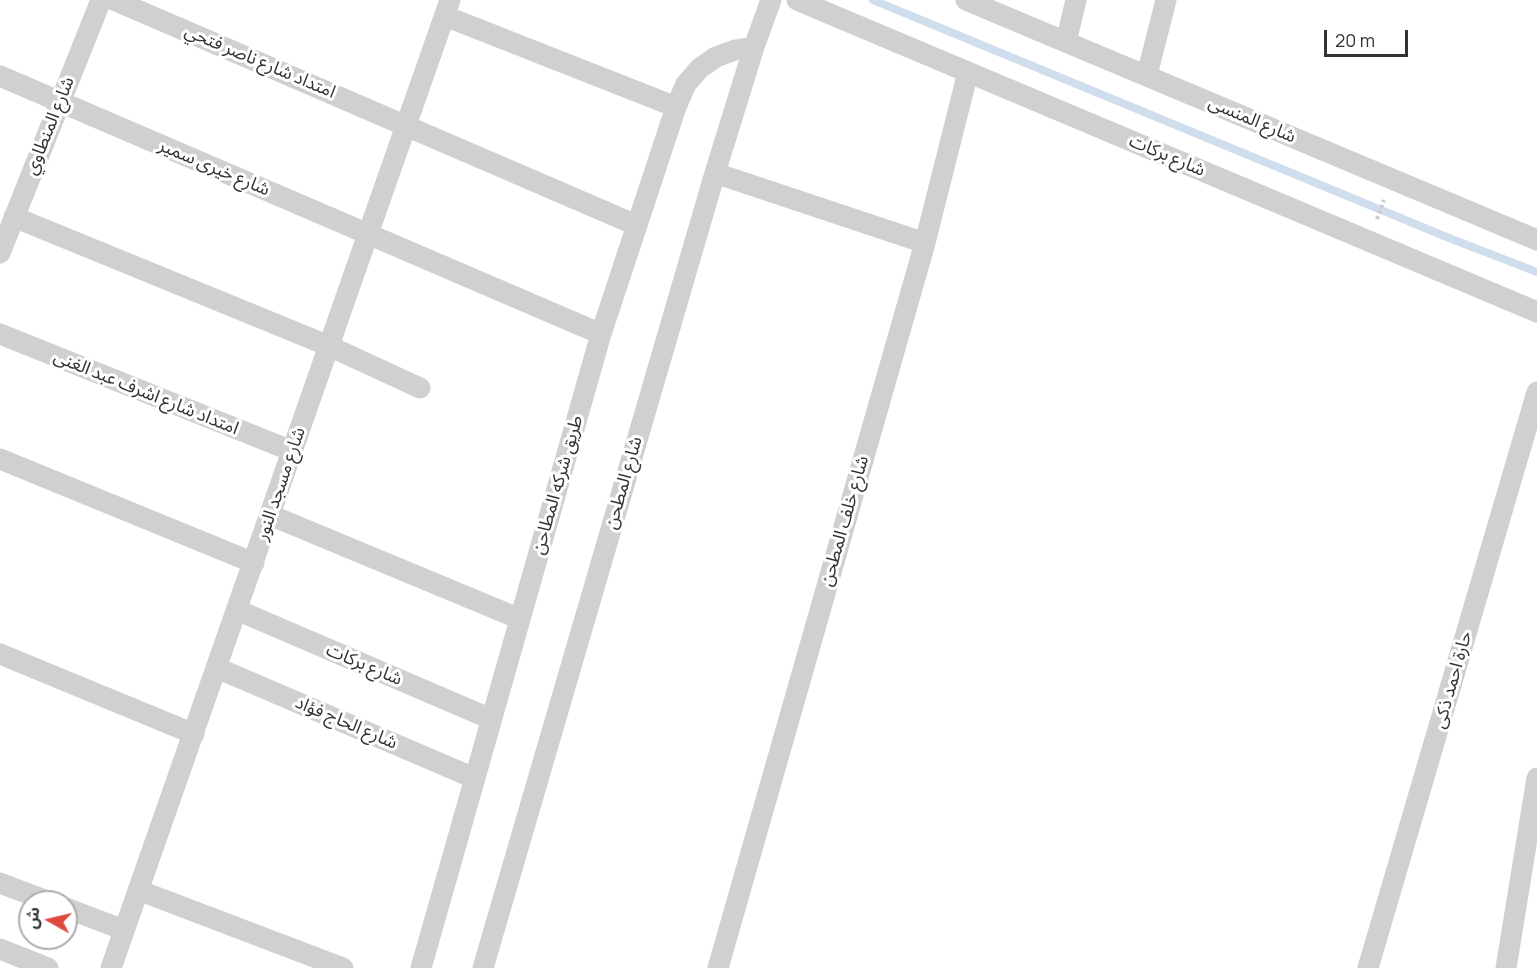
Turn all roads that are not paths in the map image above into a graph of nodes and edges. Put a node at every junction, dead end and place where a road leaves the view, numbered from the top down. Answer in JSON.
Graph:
{"nodes":[{"id":1,"x":101,"y":0,"type":"edge"},
{"id":2,"x":114,"y":0,"type":"edge"},
{"id":3,"x":771,"y":0,"type":"edge"},
{"id":4,"x":797,"y":0,"type":"edge"},
{"id":5,"x":1076,"y":0,"type":"edge"},
{"id":6,"x":1166,"y":0,"type":"edge"},
{"id":7,"x":979,"y":3,"type":"edge"},
{"id":8,"x":445,"y":5,"type":"edge"},
{"id":9,"x":1066,"y":42,"type":"junction"},
{"id":10,"x":754,"y":47,"type":"junction"},
{"id":11,"x":968,"y":72,"type":"junction"},
{"id":12,"x":1146,"y":75,"type":"junction"},
{"id":13,"x":0,"y":76,"type":"edge"},
{"id":14,"x":60,"y":103,"type":"junction"},
{"id":15,"x":676,"y":107,"type":"junction"},
{"id":16,"x":406,"y":125,"type":"junction"},
{"id":17,"x":715,"y":173,"type":"junction"},
{"id":18,"x":14,"y":217,"type":"junction"},
{"id":19,"x":636,"y":225,"type":"junction"},
{"id":20,"x":368,"y":234,"type":"junction"},
{"id":21,"x":1537,"y":240,"type":"edge"},
{"id":22,"x":925,"y":243,"type":"junction"},
{"id":23,"x":0,"y":253,"type":"edge"},
{"id":24,"x":1537,"y":312,"type":"edge"},
{"id":25,"x":0,"y":334,"type":"edge"},
{"id":26,"x":601,"y":334,"type":"junction"},
{"id":27,"x":329,"y":346,"type":"junction"},
{"id":28,"x":420,"y":388,"type":"dead end"},
{"id":29,"x":1537,"y":392,"type":"edge"},
{"id":30,"x":292,"y":451,"type":"junction"},
{"id":31,"x":0,"y":459,"type":"edge"},
{"id":32,"x":270,"y":515,"type":"junction"},
{"id":33,"x":254,"y":563,"type":"junction"},
{"id":34,"x":237,"y":610,"type":"junction"},
{"id":35,"x":520,"y":619,"type":"junction"},
{"id":36,"x":0,"y":654,"type":"edge"},
{"id":37,"x":217,"y":668,"type":"junction"},
{"id":38,"x":491,"y":720,"type":"junction"},
{"id":39,"x":194,"y":734,"type":"junction"},
{"id":40,"x":474,"y":778,"type":"junction"},
{"id":41,"x":1537,"y":778,"type":"edge"},
{"id":42,"x":0,"y":883,"type":"edge"},
{"id":43,"x":18,"y":890,"type":"edge"},
{"id":44,"x":138,"y":890,"type":"junction"},
{"id":45,"x":78,"y":913,"type":"edge"},
{"id":46,"x":124,"y":930,"type":"junction"},
{"id":47,"x":0,"y":949,"type":"edge"},
{"id":48,"x":48,"y":968,"type":"edge"},
{"id":49,"x":111,"y":968,"type":"edge"},
{"id":50,"x":343,"y":968,"type":"edge"},
{"id":51,"x":421,"y":968,"type":"edge"},
{"id":52,"x":483,"y":968,"type":"edge"},
{"id":53,"x":718,"y":968,"type":"edge"},
{"id":54,"x":1368,"y":968,"type":"edge"},
{"id":55,"x":1506,"y":968,"type":"edge"}],
"edges":[{"from":1,"to":14,"type":"street","name":"شارع المنطاوي"},
{"from":2,"to":16,"type":"street","name":"امتداد شارع ناصر فتحي"},
{"from":3,"to":10,"type":"street","name":"شارع المطحن"},
{"from":4,"to":11,"type":"street","name":"شارع بركات"},
{"from":5,"to":9,"type":"street"},
{"from":6,"to":12,"type":"street"},
{"from":7,"to":9,"type":"street","name":"شارع المنسى"},
{"from":8,"to":15,"type":"street"},
{"from":8,"to":16,"type":"street","name":"شارع مسجد النور"},
{"from":9,"to":12,"type":"street","name":"شارع المنسى"},
{"from":10,"to":15,"type":"street","name":"طريق شركه المطاحن"},
{"from":10,"to":17,"type":"street","name":"شارع المطحن"},
{"from":11,"to":22,"type":"street","name":"شارع خلف المطحن"},
{"from":11,"to":24,"type":"street","name":"شارع بركات"},
{"from":12,"to":21,"type":"street","name":"شارع المنسى"},
{"from":13,"to":14,"type":"street","name":"شارع خيرى سمير"},
{"from":14,"to":18,"type":"street","name":"شارع المنطاوي"},
{"from":14,"to":20,"type":"street","name":"شارع خيرى سمير"},
{"from":15,"to":19,"type":"street","name":"طريق شركه المطاحن"},
{"from":16,"to":19,"type":"street","name":"امتداد شارع ناصر فتحي"},
{"from":16,"to":20,"type":"street","name":"شارع مسجد النور"},
{"from":17,"to":22,"type":"street"},
{"from":17,"to":52,"type":"street","name":"شارع المطحن"},
{"from":18,"to":23,"type":"street","name":"شارع المنطاوي"},
{"from":18,"to":27,"type":"street"},
{"from":19,"to":26,"type":"street","name":"طريق شركه المطاحن"},
{"from":20,"to":26,"type":"street","name":"شارع خيرى سمير"},
{"from":20,"to":27,"type":"street","name":"شارع مسجد النور"},
{"from":22,"to":53,"type":"street","name":"شارع خلف المطحن"},
{"from":25,"to":30,"type":"street","name":"امتداد شارع اشرف عبد الغنى"},
{"from":26,"to":35,"type":"street","name":"طريق شركه المطاحن"},
{"from":27,"to":28,"type":"street"},
{"from":27,"to":30,"type":"street","name":"شارع مسجد النور"},
{"from":29,"to":54,"type":"street","name":"حارة احمد ذكى"},
{"from":30,"to":32,"type":"street","name":"شارع مسجد النور"},
{"from":31,"to":33,"type":"street"},
{"from":32,"to":33,"type":"street","name":"شارع مسجد النور"},
{"from":32,"to":35,"type":"street"},
{"from":33,"to":34,"type":"street","name":"شارع مسجد النور"},
{"from":34,"to":37,"type":"street","name":"شارع مسجد النور"},
{"from":34,"to":38,"type":"street","name":"شارع بركات"},
{"from":35,"to":38,"type":"street","name":"طريق شركه المطاحن"},
{"from":36,"to":39,"type":"street"},
{"from":37,"to":39,"type":"street","name":"شارع مسجد النور"},
{"from":37,"to":40,"type":"street","name":"شارع الحاج فؤاد"},
{"from":38,"to":40,"type":"street","name":"طريق شركه المطاحن"},
{"from":39,"to":44,"type":"street","name":"شارع مسجد النور"},
{"from":40,"to":51,"type":"street","name":"طريق شركه المطاحن"},
{"from":41,"to":55,"type":"street"},
{"from":42,"to":43,"type":"street"},
{"from":44,"to":46,"type":"street","name":"شارع مسجد النور"},
{"from":44,"to":50,"type":"street"},
{"from":45,"to":46,"type":"street"},
{"from":46,"to":49,"type":"street","name":"شارع مسجد النور"},
{"from":47,"to":48,"type":"street"}]}
